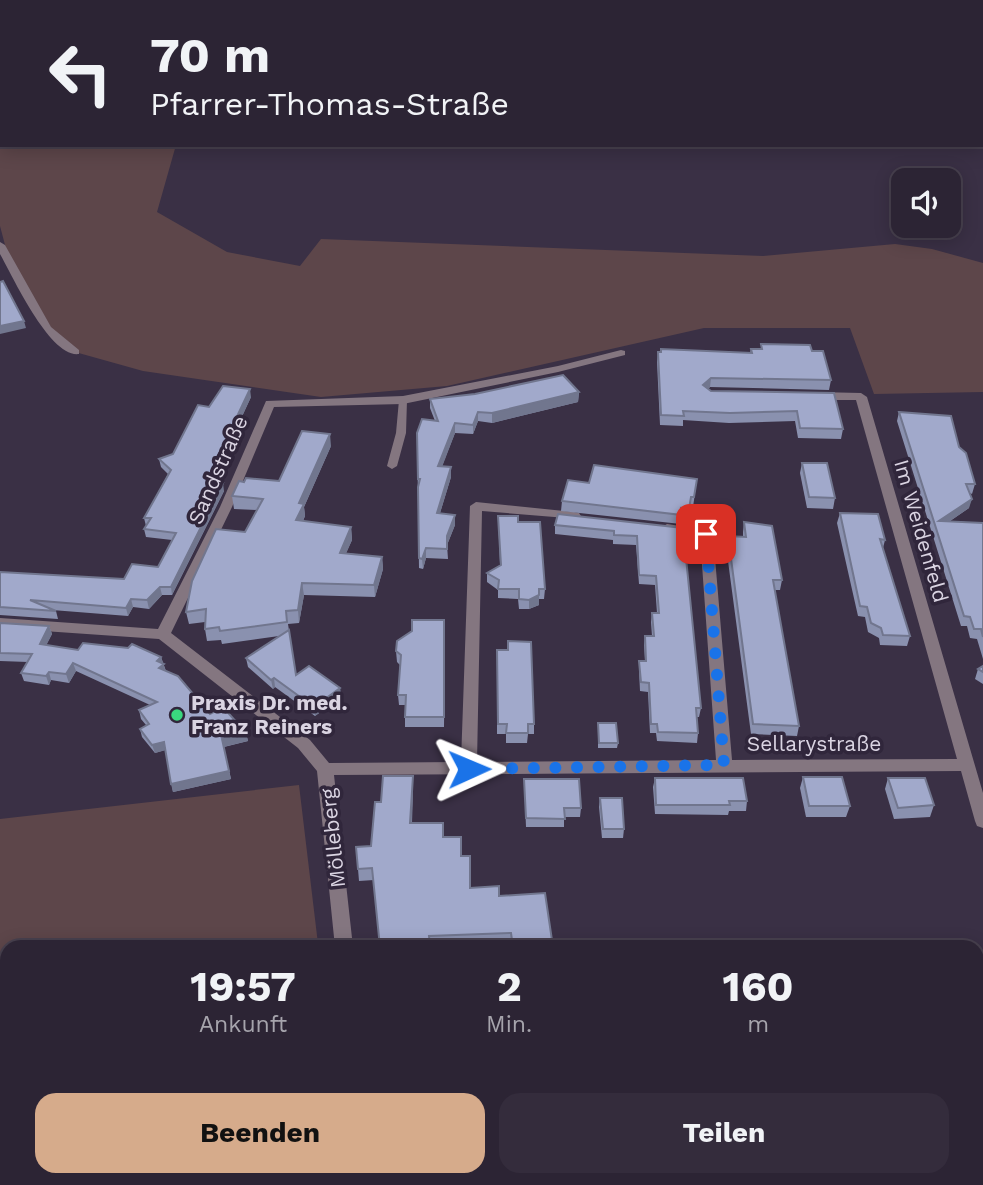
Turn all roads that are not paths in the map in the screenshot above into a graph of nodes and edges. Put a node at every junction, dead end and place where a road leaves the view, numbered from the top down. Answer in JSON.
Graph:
{"nodes":[{"id":1,"x":0,"y":245,"type":"edge"},
{"id":2,"x":75,"y":352,"type":"dead end"},
{"id":3,"x":621,"y":353,"type":"dead end"},
{"id":4,"x":806,"y":396,"type":"edge"},
{"id":5,"x":402,"y":400,"type":"junction"},
{"id":6,"x":391,"y":466,"type":"dead end"},
{"id":7,"x":587,"y":518,"type":"edge"},
{"id":8,"x":652,"y":526,"type":"edge"},
{"id":9,"x":0,"y":623,"type":"edge"},
{"id":10,"x":163,"y":634,"type":"junction"},
{"id":11,"x":724,"y":765,"type":"junction"},
{"id":12,"x":967,"y":765,"type":"junction"},
{"id":13,"x":325,"y":769,"type":"junction"},
{"id":14,"x":469,"y":769,"type":"junction"},
{"id":15,"x":983,"y":821,"type":"edge"},
{"id":16,"x":343,"y":940,"type":"edge"}],
"edges":[{"from":1,"to":2,"type":"street"},
{"from":3,"to":5,"type":"street","name":"Sandstraße"},
{"from":4,"to":12,"type":"street","name":"Im Weidenfeld"},
{"from":5,"to":6,"type":"lane"},
{"from":5,"to":10,"type":"street","name":"Sandstraße"},
{"from":7,"to":14,"type":"street"},
{"from":8,"to":11,"type":"street"},
{"from":9,"to":10,"type":"street"},
{"from":10,"to":13,"type":"street","name":"Mölleberg"},
{"from":11,"to":12,"type":"street","name":"Sellarystraße"},
{"from":11,"to":14,"type":"street","name":"Sellarystraße"},
{"from":12,"to":15,"type":"street","name":"Im Weidenfeld"},
{"from":13,"to":14,"type":"street","name":"Sellarystraße"},
{"from":13,"to":16,"type":"street","name":"Mölleberg"}]}
